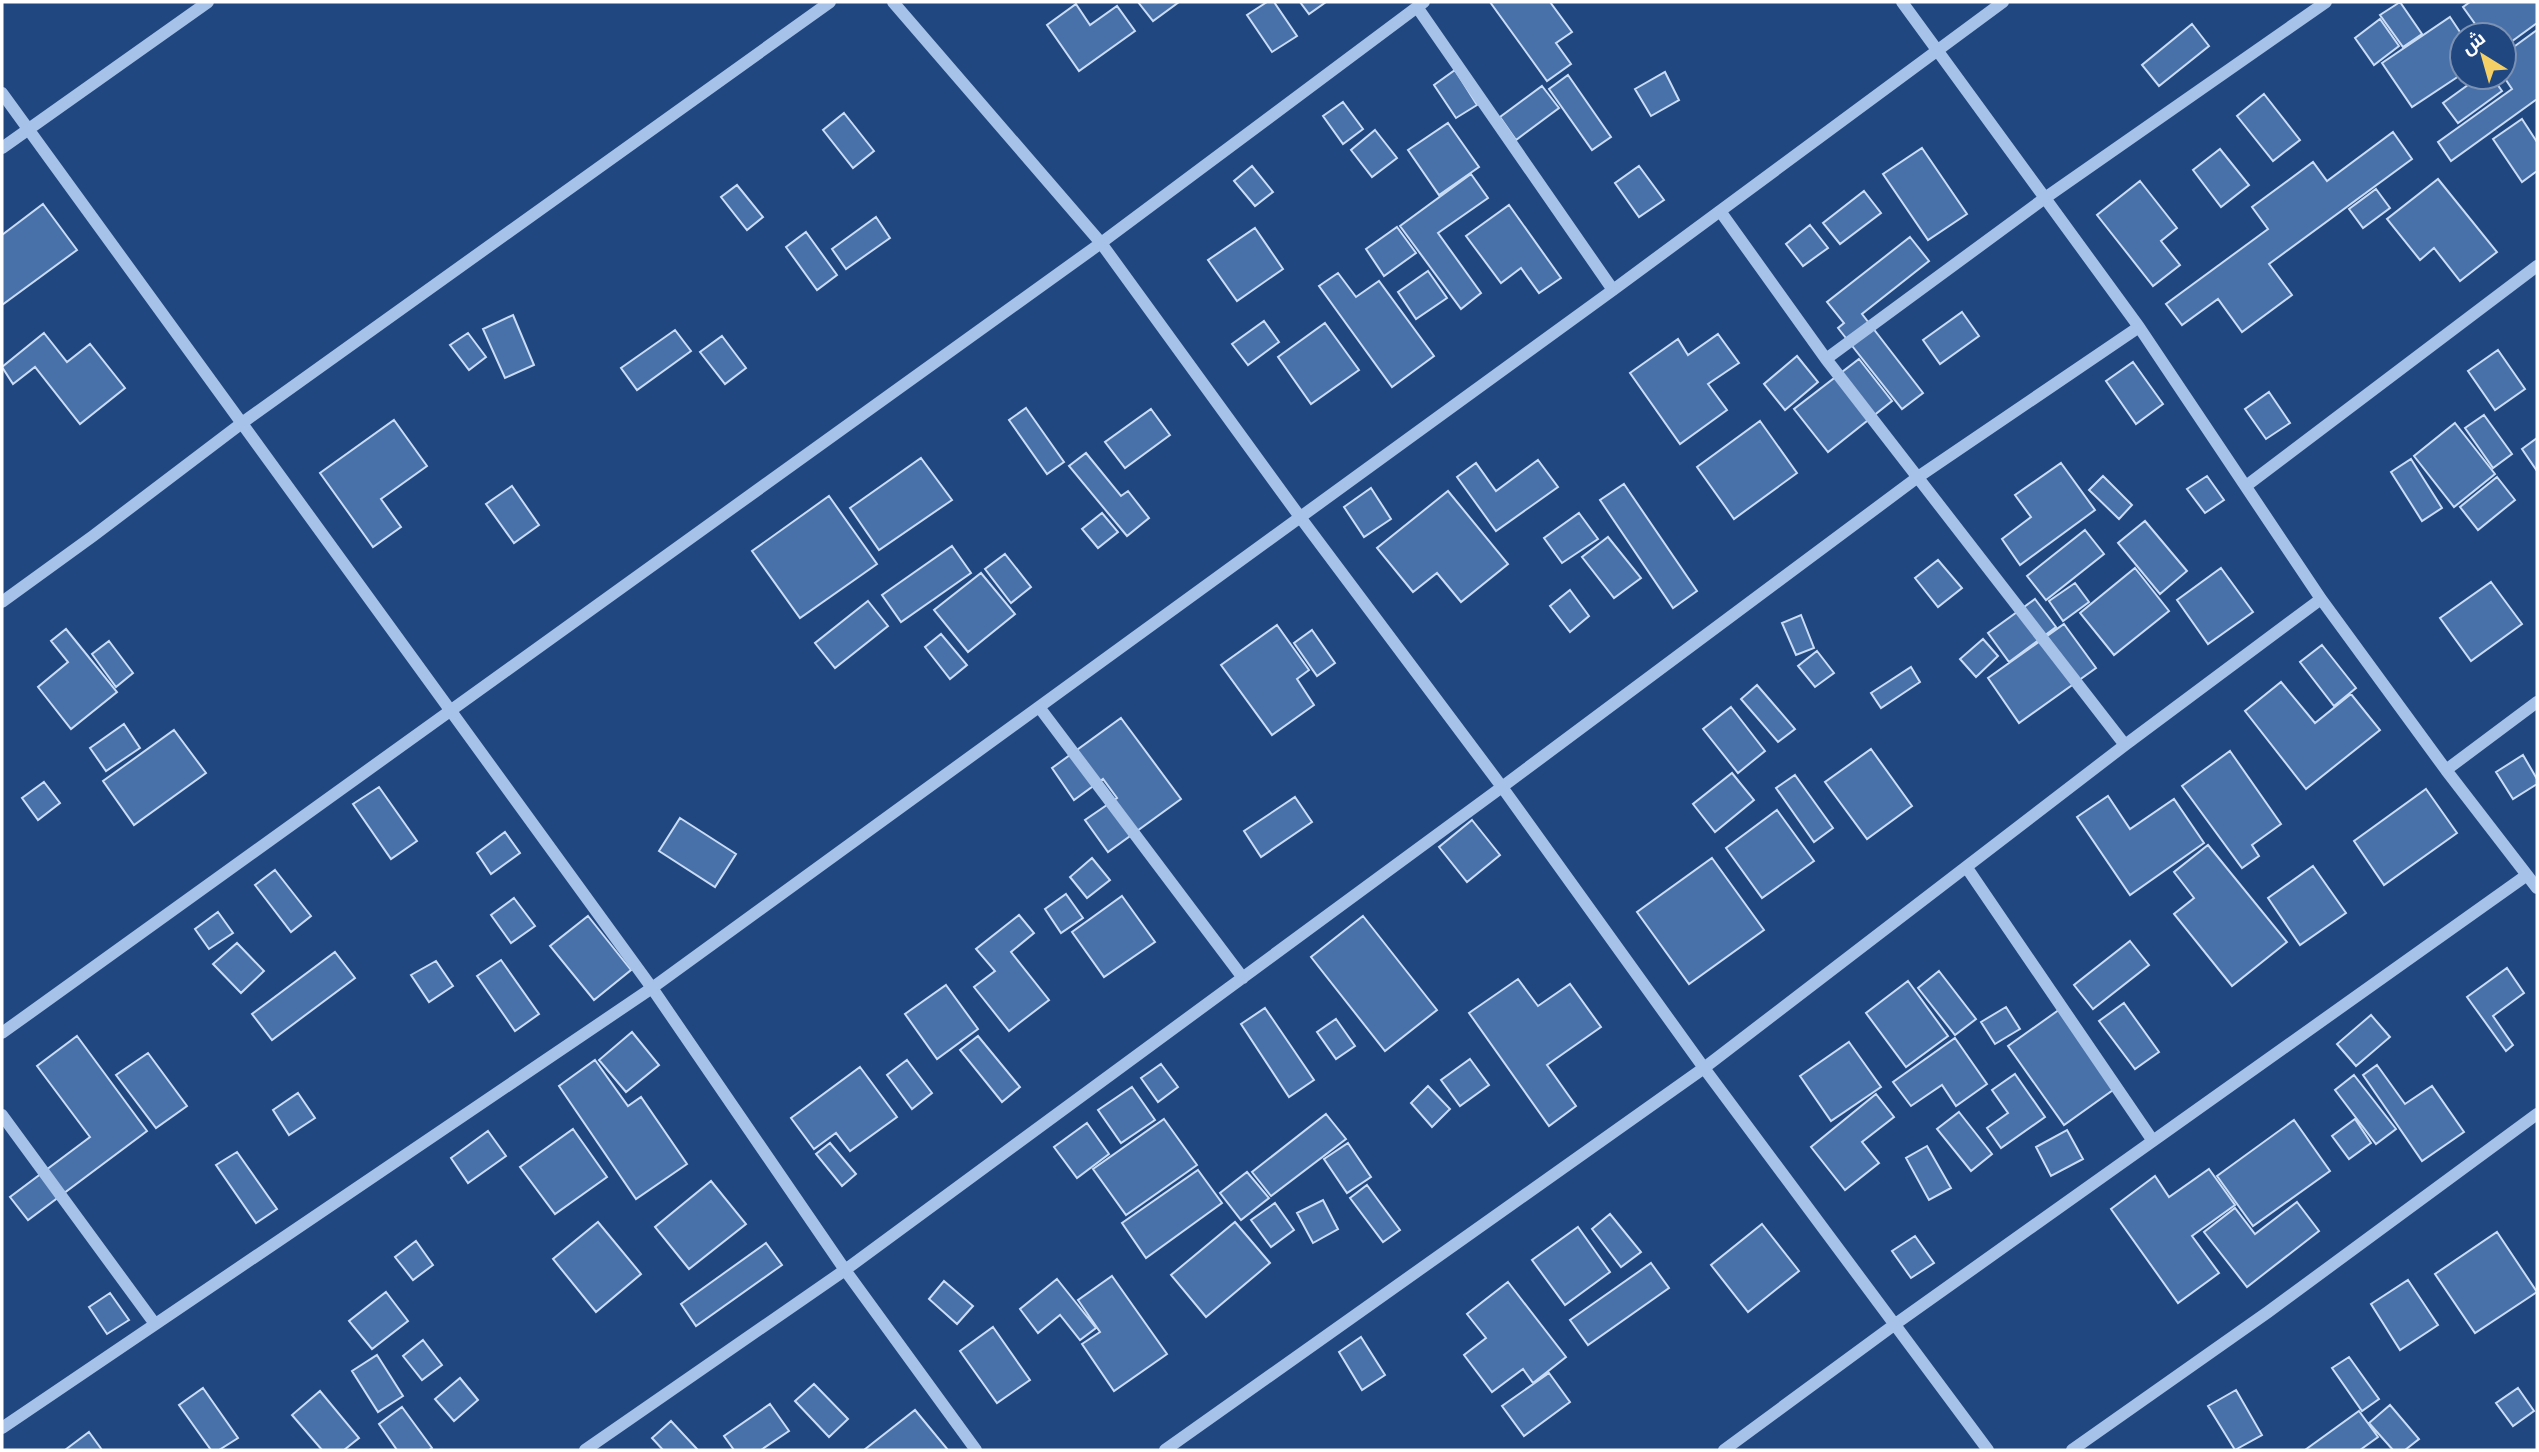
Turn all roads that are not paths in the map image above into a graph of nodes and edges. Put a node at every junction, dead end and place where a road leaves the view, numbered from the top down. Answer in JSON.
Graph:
{"nodes":[{"id":1,"x":208,"y":2,"type":"edge"},
{"id":2,"x":830,"y":2,"type":"edge"},
{"id":3,"x":893,"y":2,"type":"edge"},
{"id":4,"x":1902,"y":2,"type":"edge"},
{"id":5,"x":2003,"y":2,"type":"edge"},
{"id":6,"x":2326,"y":2,"type":"edge"},
{"id":7,"x":1420,"y":5,"type":"edge"},
{"id":8,"x":1938,"y":51,"type":"junction"},
{"id":9,"x":2,"y":93,"type":"edge"},
{"id":10,"x":29,"y":128,"type":"junction"},
{"id":11,"x":2,"y":148,"type":"edge"},
{"id":12,"x":2045,"y":198,"type":"junction"},
{"id":13,"x":1720,"y":211,"type":"junction"},
{"id":14,"x":1101,"y":243,"type":"junction"},
{"id":15,"x":2537,"y":266,"type":"edge"},
{"id":16,"x":1613,"y":290,"type":"junction"},
{"id":17,"x":2139,"y":327,"type":"junction"},
{"id":18,"x":1826,"y":359,"type":"junction"},
{"id":19,"x":242,"y":423,"type":"junction"},
{"id":20,"x":1918,"y":477,"type":"junction"},
{"id":21,"x":2246,"y":485,"type":"junction"},
{"id":22,"x":1300,"y":517,"type":"junction"},
{"id":23,"x":2321,"y":598,"type":"junction"},
{"id":24,"x":2,"y":602,"type":"edge"},
{"id":25,"x":2537,"y":702,"type":"edge"},
{"id":26,"x":1038,"y":707,"type":"junction"},
{"id":27,"x":450,"y":710,"type":"junction"},
{"id":28,"x":2124,"y":745,"type":"junction"},
{"id":29,"x":2446,"y":770,"type":"junction"},
{"id":30,"x":1502,"y":787,"type":"junction"},
{"id":31,"x":1967,"y":868,"type":"junction"},
{"id":32,"x":2526,"y":875,"type":"junction"},
{"id":33,"x":2537,"y":888,"type":"edge"},
{"id":34,"x":1243,"y":978,"type":"junction"},
{"id":35,"x":652,"y":988,"type":"junction"},
{"id":36,"x":2,"y":1033,"type":"edge"},
{"id":37,"x":1704,"y":1068,"type":"junction"},
{"id":38,"x":2537,"y":1114,"type":"edge"},
{"id":39,"x":2,"y":1115,"type":"edge"},
{"id":40,"x":2153,"y":1141,"type":"junction"},
{"id":41,"x":845,"y":1270,"type":"junction"},
{"id":42,"x":155,"y":1324,"type":"junction"},
{"id":43,"x":1894,"y":1325,"type":"junction"},
{"id":44,"x":2,"y":1428,"type":"edge"},
{"id":45,"x":585,"y":1450,"type":"edge"},
{"id":46,"x":976,"y":1450,"type":"edge"},
{"id":47,"x":1165,"y":1450,"type":"edge"},
{"id":48,"x":1724,"y":1450,"type":"edge"},
{"id":49,"x":1988,"y":1450,"type":"edge"},
{"id":50,"x":2072,"y":1450,"type":"edge"}],
"edges":[{"from":1,"to":10,"type":"street"},
{"from":2,"to":19,"type":"street"},
{"from":3,"to":14,"type":"street"},
{"from":4,"to":8,"type":"street"},
{"from":5,"to":8,"type":"street"},
{"from":6,"to":12,"type":"street"},
{"from":7,"to":14,"type":"street"},
{"from":7,"to":16,"type":"street"},
{"from":8,"to":12,"type":"street"},
{"from":8,"to":13,"type":"street"},
{"from":9,"to":10,"type":"street"},
{"from":10,"to":11,"type":"street"},
{"from":10,"to":19,"type":"street"},
{"from":12,"to":17,"type":"street"},
{"from":12,"to":18,"type":"street"},
{"from":13,"to":16,"type":"street"},
{"from":13,"to":18,"type":"street"},
{"from":14,"to":22,"type":"street"},
{"from":14,"to":27,"type":"street"},
{"from":15,"to":21,"type":"street"},
{"from":16,"to":22,"type":"street"},
{"from":17,"to":20,"type":"street"},
{"from":17,"to":21,"type":"street"},
{"from":18,"to":20,"type":"street"},
{"from":19,"to":24,"type":"street"},
{"from":19,"to":27,"type":"street"},
{"from":20,"to":28,"type":"street"},
{"from":20,"to":30,"type":"street"},
{"from":21,"to":23,"type":"street"},
{"from":22,"to":26,"type":"street"},
{"from":22,"to":30,"type":"street"},
{"from":23,"to":28,"type":"street"},
{"from":23,"to":29,"type":"street"},
{"from":25,"to":29,"type":"street"},
{"from":26,"to":34,"type":"street"},
{"from":26,"to":35,"type":"street"},
{"from":27,"to":35,"type":"street"},
{"from":27,"to":36,"type":"street"},
{"from":28,"to":31,"type":"street"},
{"from":29,"to":32,"type":"street"},
{"from":30,"to":34,"type":"street"},
{"from":30,"to":37,"type":"street"},
{"from":31,"to":37,"type":"street"},
{"from":31,"to":40,"type":"street"},
{"from":32,"to":33,"type":"street"},
{"from":32,"to":40,"type":"street"},
{"from":34,"to":41,"type":"street"},
{"from":35,"to":41,"type":"street"},
{"from":35,"to":42,"type":"street"},
{"from":37,"to":43,"type":"street"},
{"from":37,"to":47,"type":"street"},
{"from":38,"to":50,"type":"street"},
{"from":39,"to":42,"type":"street"},
{"from":40,"to":43,"type":"street"},
{"from":41,"to":45,"type":"street"},
{"from":41,"to":46,"type":"street"},
{"from":42,"to":44,"type":"street"},
{"from":43,"to":48,"type":"street"},
{"from":43,"to":49,"type":"street"}]}
